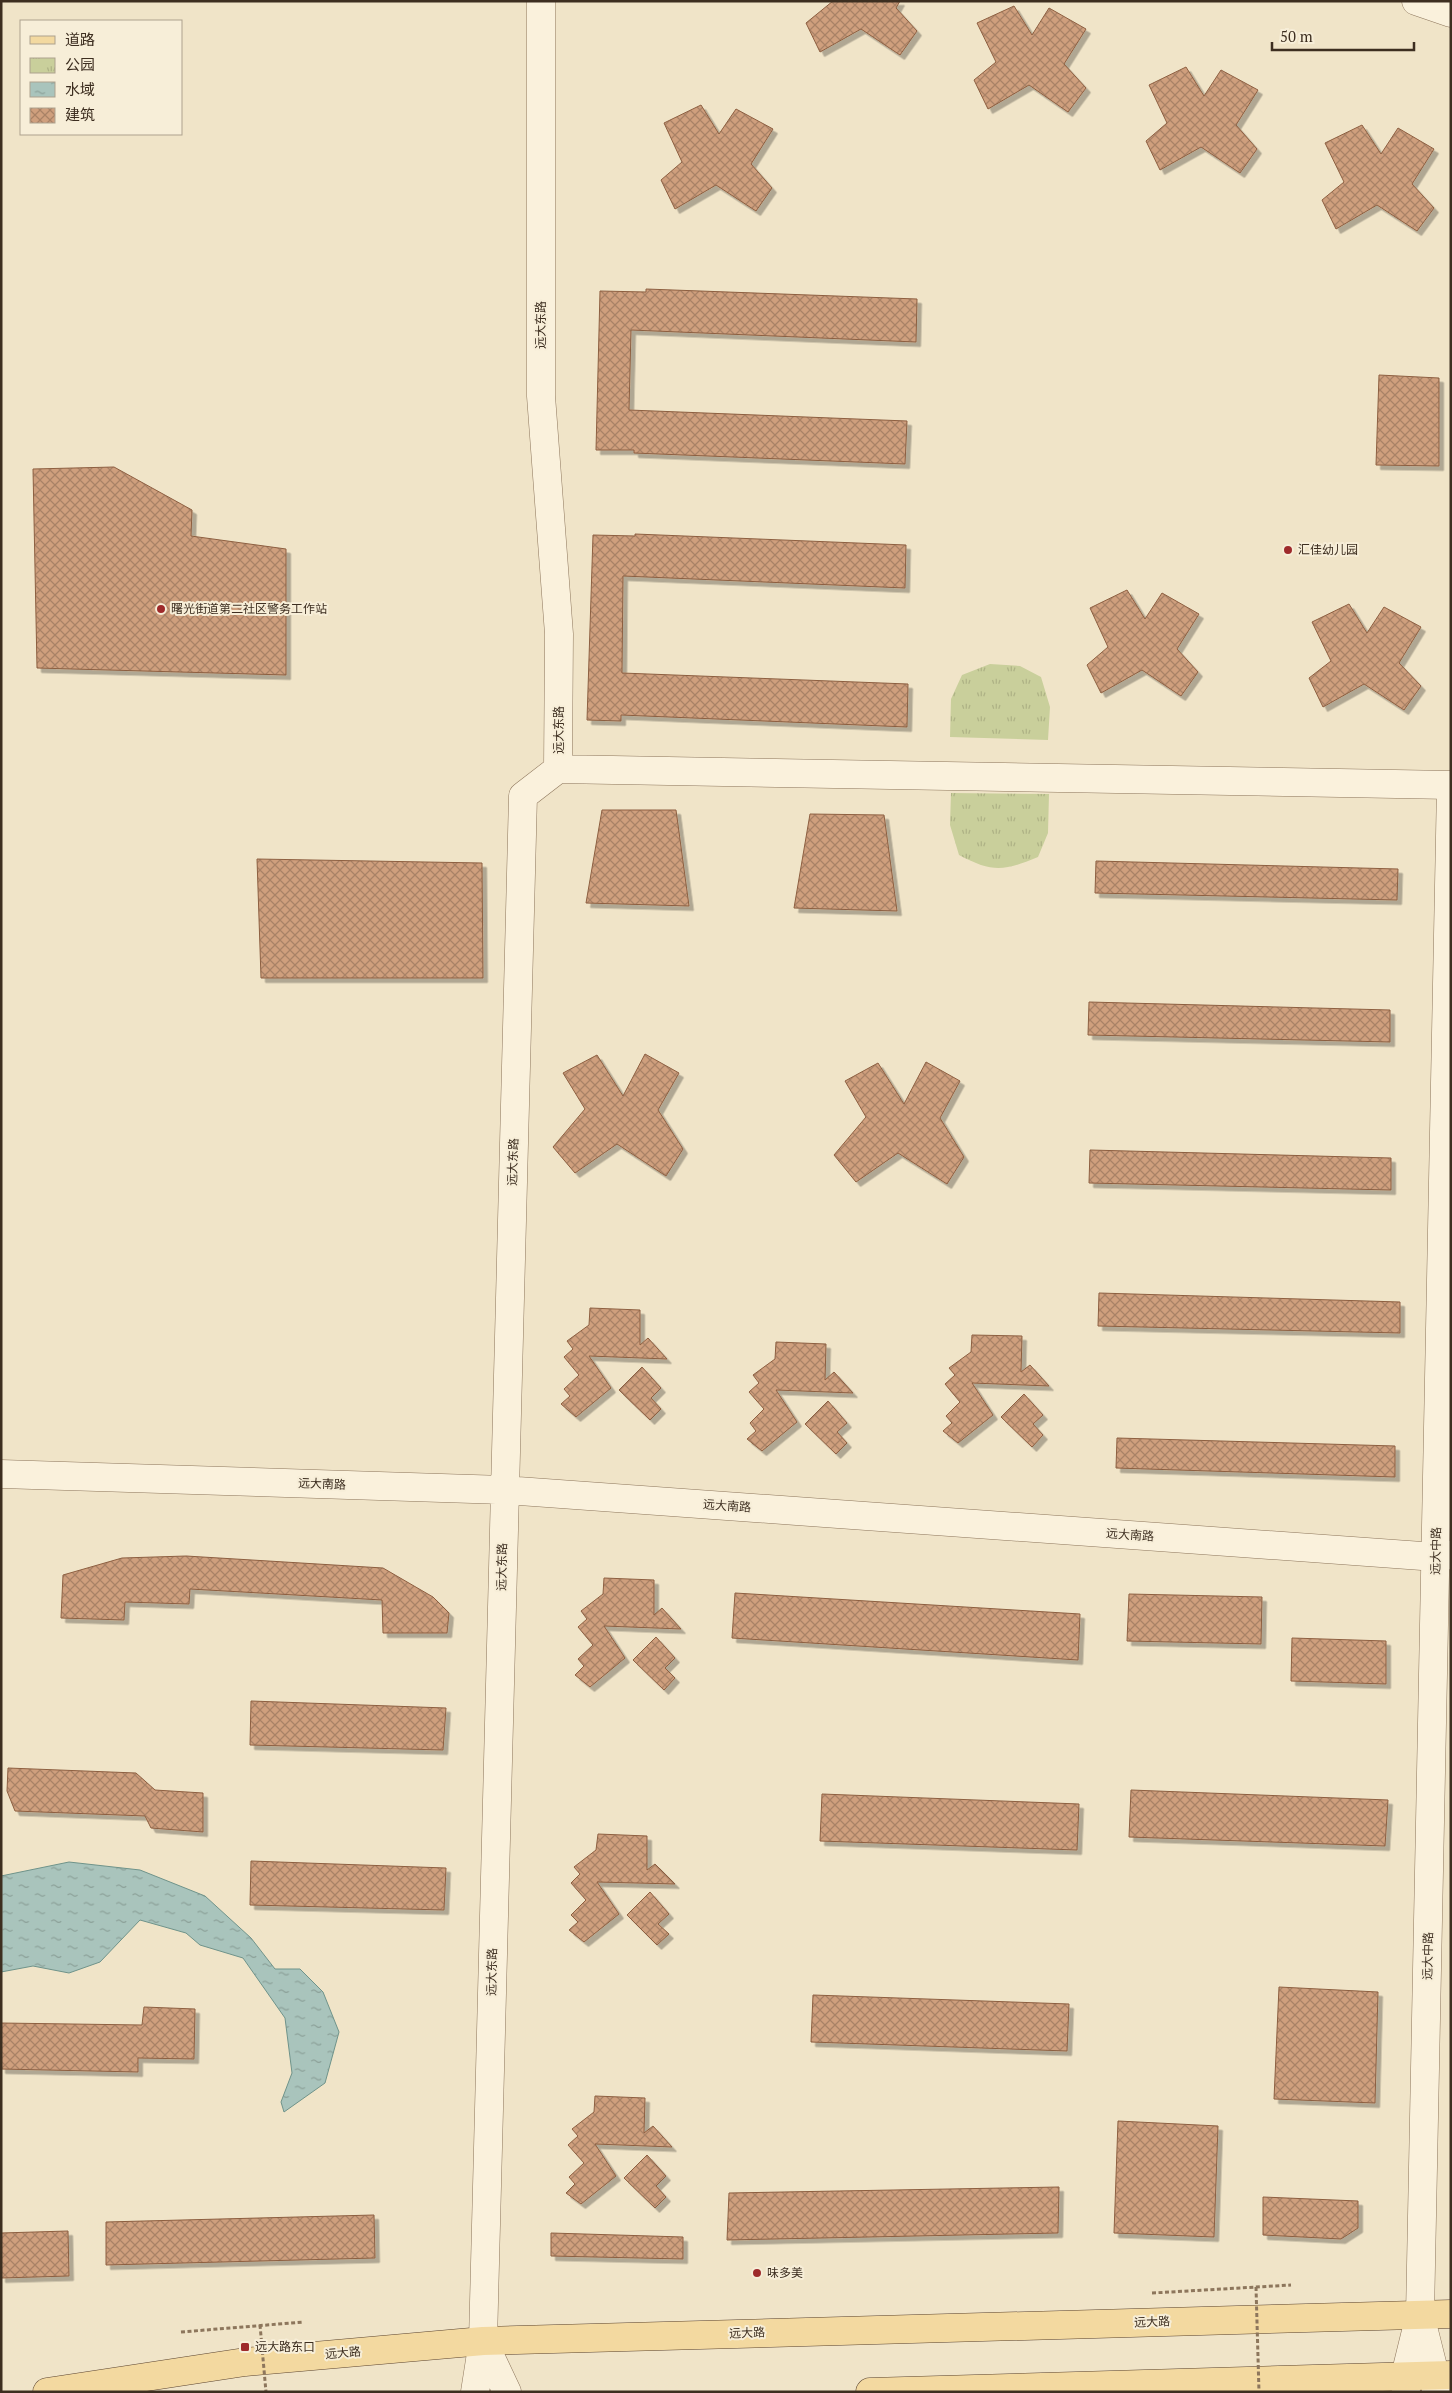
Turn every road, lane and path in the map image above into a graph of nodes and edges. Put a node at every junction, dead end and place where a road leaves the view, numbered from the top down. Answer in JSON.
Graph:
{"nodes":[{"id":1,"x":541,"y":1,"type":"edge"},
{"id":2,"x":1416,"y":1,"type":"edge"},
{"id":3,"x":1451,"y":13,"type":"edge"},
{"id":4,"x":558,"y":769,"type":"junction"},
{"id":5,"x":1451,"y":786,"type":"edge"},
{"id":6,"x":1447,"y":1212,"type":"edge"},
{"id":7,"x":1,"y":1474,"type":"edge"},
{"id":8,"x":504,"y":1490,"type":"junction"},
{"id":9,"x":1444,"y":1556,"type":"edge"},
{"id":10,"x":1291,"y":2286,"type":"dead end"},
{"id":11,"x":1256,"y":2287,"type":"junction"},
{"id":12,"x":1152,"y":2293,"type":"dead end"},
{"id":13,"x":1451,"y":2314,"type":"edge"},
{"id":14,"x":1420,"y":2315,"type":"junction"},
{"id":15,"x":304,"y":2322,"type":"dead end"},
{"id":16,"x":260,"y":2325,"type":"junction"},
{"id":17,"x":181,"y":2332,"type":"dead end"},
{"id":18,"x":483,"y":2341,"type":"junction"},
{"id":19,"x":1441,"y":2381,"type":"edge"},
{"id":20,"x":1405,"y":2384,"type":"edge"},
{"id":21,"x":47,"y":2392,"type":"edge"},
{"id":22,"x":266,"y":2392,"type":"edge"},
{"id":23,"x":475,"y":2392,"type":"edge"},
{"id":24,"x":506,"y":2392,"type":"edge"},
{"id":25,"x":870,"y":2392,"type":"edge"},
{"id":26,"x":1259,"y":2392,"type":"edge"}],
"edges":[{"from":1,"to":4,"type":"street","name":"远大东路"},
{"from":2,"to":3,"type":"street"},
{"from":4,"to":5,"type":"street"},
{"from":4,"to":8,"type":"street","name":"远大东路"},
{"from":5,"to":6,"type":"street","name":"远大中路"},
{"from":6,"to":9,"type":"street","name":"远大中路"},
{"from":7,"to":8,"type":"street","name":"远大南路"},
{"from":8,"to":9,"type":"street","name":"远大南路"},
{"from":8,"to":18,"type":"street","name":"远大东路"},
{"from":9,"to":14,"type":"street","name":"远大中路"},
{"from":10,"to":11,"type":"path"},
{"from":11,"to":12,"type":"path"},
{"from":11,"to":26,"type":"path","bridge":true},
{"from":13,"to":14,"type":"main road","name":"远大路"},
{"from":14,"to":18,"type":"main road","name":"远大路"},
{"from":14,"to":19,"type":"street"},
{"from":14,"to":20,"type":"street"},
{"from":15,"to":16,"type":"path"},
{"from":16,"to":17,"type":"path"},
{"from":16,"to":22,"type":"path","bridge":true},
{"from":18,"to":21,"type":"main road","name":"远大路"},
{"from":18,"to":23,"type":"street","name":"远大东路"},
{"from":18,"to":24,"type":"street"},
{"from":19,"to":20,"type":"main road"},
{"from":20,"to":25,"type":"main road"}]}
